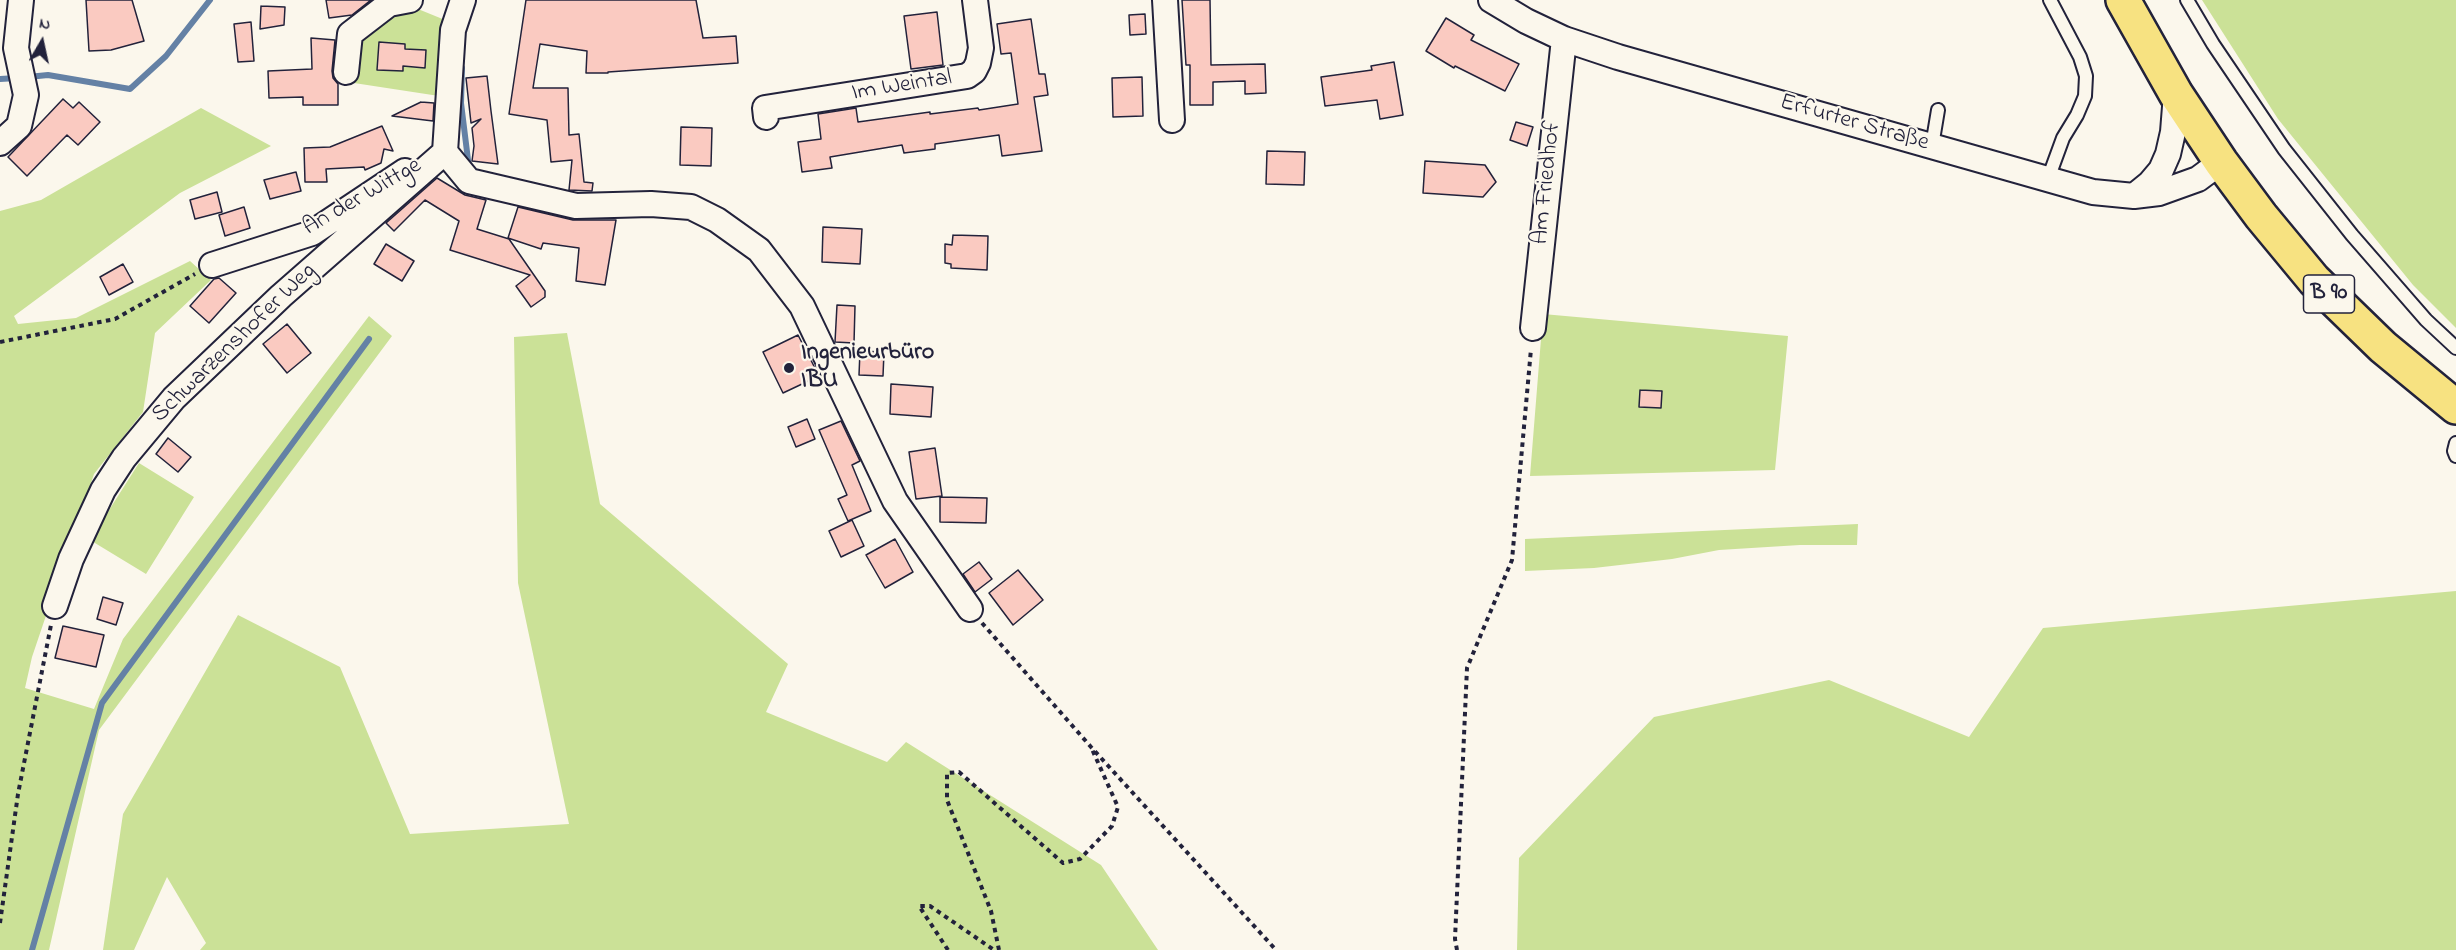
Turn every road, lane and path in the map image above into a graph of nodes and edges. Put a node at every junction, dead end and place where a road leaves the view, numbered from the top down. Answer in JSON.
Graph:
{"nodes":[{"id":1,"x":21,"y":0,"type":"edge"},
{"id":2,"x":410,"y":0,"type":"edge"},
{"id":3,"x":463,"y":0,"type":"edge"},
{"id":4,"x":975,"y":0,"type":"edge"},
{"id":5,"x":1165,"y":0,"type":"edge"},
{"id":6,"x":1491,"y":0,"type":"edge"},
{"id":7,"x":2050,"y":0,"type":"edge"},
{"id":8,"x":2123,"y":0,"type":"edge"},
{"id":9,"x":2187,"y":0,"type":"edge"},
{"id":10,"x":1564,"y":39,"type":"junction"},
{"id":11,"x":346,"y":72,"type":"dead end"},
{"id":12,"x":2176,"y":94,"type":"junction"},
{"id":13,"x":1938,"y":110,"type":"dead end"},
{"id":14,"x":766,"y":117,"type":"dead end"},
{"id":15,"x":1172,"y":120,"type":"dead end"},
{"id":16,"x":0,"y":143,"type":"edge"},
{"id":17,"x":1932,"y":146,"type":"junction"},
{"id":18,"x":445,"y":152,"type":"junction"},
{"id":19,"x":2221,"y":162,"type":"junction"},
{"id":20,"x":2048,"y":179,"type":"junction"},
{"id":21,"x":2134,"y":196,"type":"junction"},
{"id":22,"x":212,"y":265,"type":"joint"},
{"id":23,"x":1533,"y":328,"type":"joint"},
{"id":24,"x":0,"y":342,"type":"edge"},
{"id":25,"x":2456,"y":348,"type":"edge"},
{"id":26,"x":2456,"y":407,"type":"edge"},
{"id":27,"x":2456,"y":443,"type":"edge"},
{"id":28,"x":2456,"y":456,"type":"edge"},
{"id":29,"x":55,"y":606,"type":"joint"},
{"id":30,"x":970,"y":609,"type":"joint"},
{"id":31,"x":1091,"y":747,"type":"junction"},
{"id":32,"x":0,"y":922,"type":"edge"},
{"id":33,"x":948,"y":950,"type":"edge"},
{"id":34,"x":996,"y":950,"type":"edge"},
{"id":35,"x":1276,"y":950,"type":"edge"},
{"id":36,"x":1457,"y":950,"type":"edge"}],
"edges":[{"from":1,"to":16,"type":"street"},
{"from":2,"to":11,"type":"street"},
{"from":3,"to":18,"type":"street"},
{"from":4,"to":14,"type":"street","name":"Im Weintal"},
{"from":5,"to":15,"type":"street"},
{"from":6,"to":10,"type":"street","name":"Erfurter Straße"},
{"from":7,"to":20,"type":"lane"},
{"from":8,"to":12,"type":"main road","number":"B 90"},
{"from":9,"to":25,"type":"lane"},
{"from":10,"to":17,"type":"street","name":"Erfurter Straße"},
{"from":10,"to":23,"type":"street","name":"Am Friedhof"},
{"from":12,"to":19,"type":"main road","number":"B 90"},
{"from":12,"to":21,"type":"street"},
{"from":13,"to":17,"type":"lane"},
{"from":17,"to":20,"type":"street","name":"Erfurter Straße"},
{"from":18,"to":22,"type":"street","name":"An der Wittge"},
{"from":18,"to":29,"type":"street","name":"Schwarzenshofer Weg"},
{"from":18,"to":30,"type":"street"},
{"from":19,"to":21,"type":"street","name":"Erfurter Straße"},
{"from":19,"to":26,"type":"main road","number":"B 90"},
{"from":20,"to":21,"type":"street","name":"Erfurter Straße"},
{"from":22,"to":24,"type":"path"},
{"from":23,"to":36,"type":"path"},
{"from":27,"to":28,"type":"lane"},
{"from":29,"to":32,"type":"path"},
{"from":30,"to":31,"type":"path"},
{"from":31,"to":34,"type":"path"},
{"from":31,"to":35,"type":"path"},
{"from":33,"to":34,"type":"path"}]}
